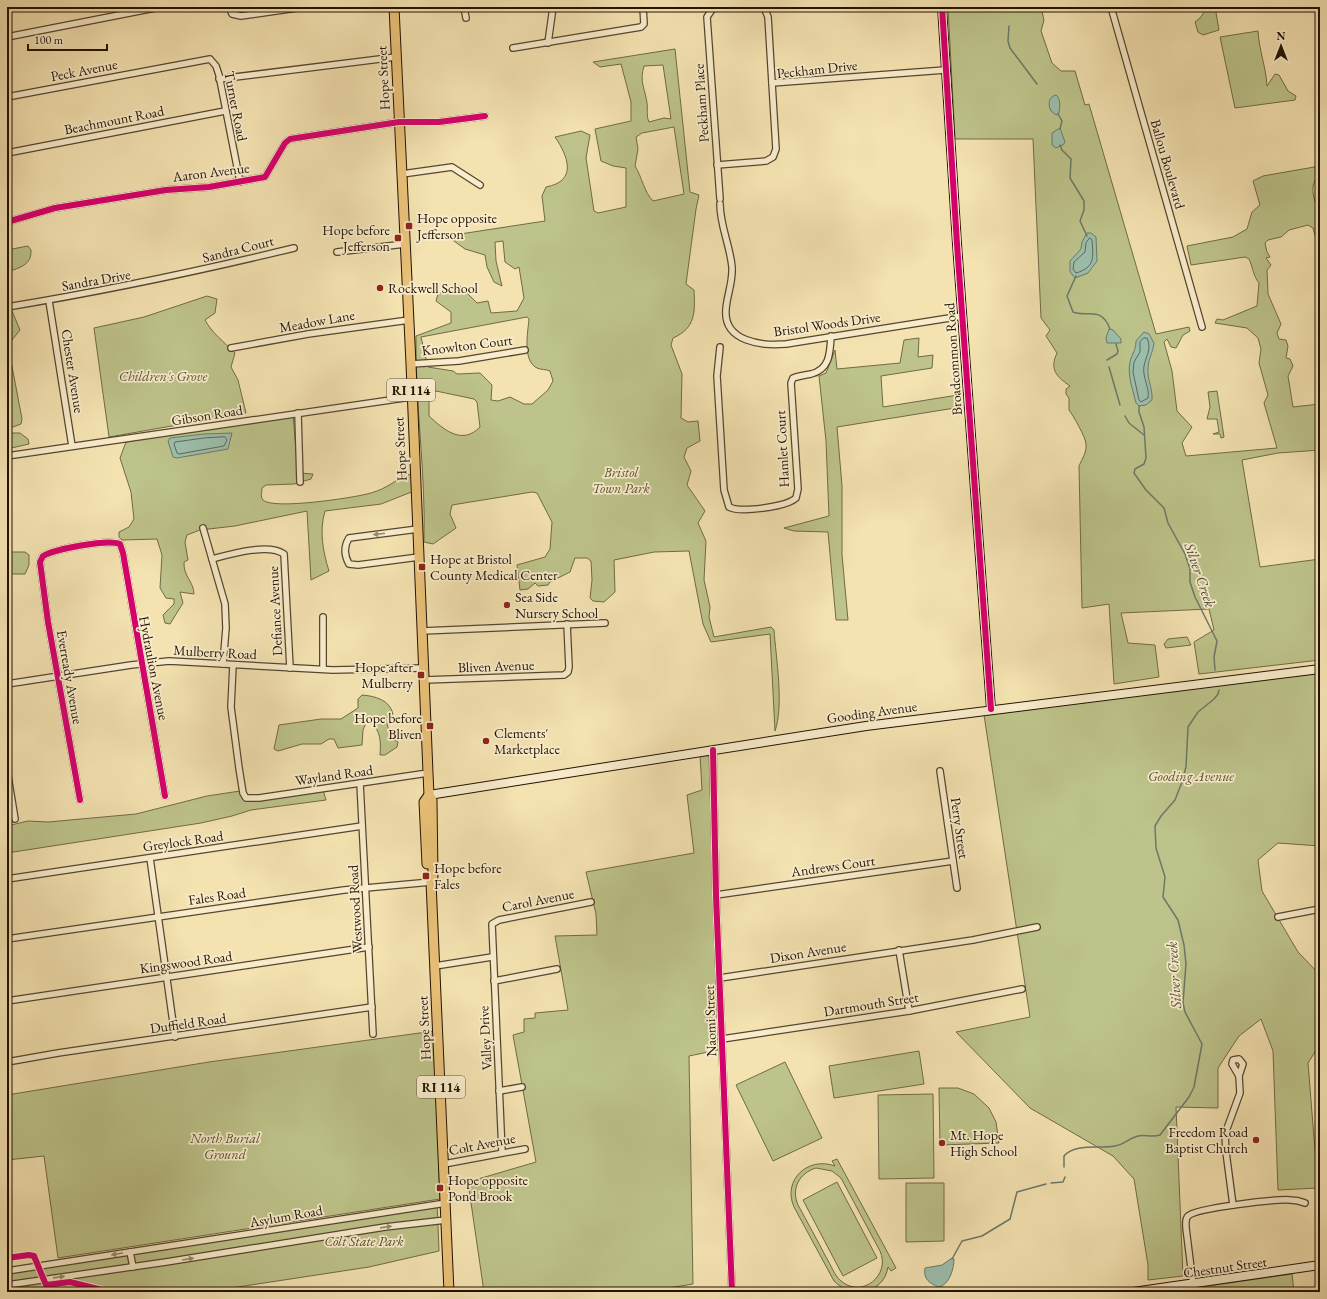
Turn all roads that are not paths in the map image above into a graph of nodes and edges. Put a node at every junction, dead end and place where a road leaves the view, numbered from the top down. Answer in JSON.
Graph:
{"nodes":[{"id":1,"x":160,"y":7,"type":"edge"},
{"id":2,"x":229,"y":7,"type":"edge"},
{"id":3,"x":304,"y":7,"type":"edge"},
{"id":4,"x":394,"y":7,"type":"edge"},
{"id":5,"x":464,"y":7,"type":"edge"},
{"id":6,"x":553,"y":7,"type":"edge"},
{"id":7,"x":642,"y":7,"type":"edge"},
{"id":8,"x":714,"y":7,"type":"edge"},
{"id":9,"x":764,"y":7,"type":"edge"},
{"id":10,"x":942,"y":7,"type":"edge"},
{"id":11,"x":1111,"y":7,"type":"edge"},
{"id":12,"x":466,"y":18,"type":"dead end"},
{"id":13,"x":7,"y":37,"type":"edge"},
{"id":14,"x":548,"y":43,"type":"junction"},
{"id":15,"x":513,"y":48,"type":"dead end"},
{"id":16,"x":396,"y":57,"type":"junction"},
{"id":17,"x":212,"y":60,"type":"joint"},
{"id":18,"x":945,"y":70,"type":"junction"},
{"id":19,"x":219,"y":79,"type":"junction"},
{"id":20,"x":772,"y":83,"type":"junction"},
{"id":21,"x":7,"y":97,"type":"edge"},
{"id":22,"x":226,"y":111,"type":"junction"},
{"id":23,"x":486,"y":116,"type":"dead end"},
{"id":24,"x":400,"y":122,"type":"junction"},
{"id":25,"x":7,"y":153,"type":"edge"},
{"id":26,"x":717,"y":165,"type":"junction"},
{"id":27,"x":402,"y":174,"type":"junction"},
{"id":28,"x":240,"y":182,"type":"junction"},
{"id":29,"x":480,"y":185,"type":"dead end"},
{"id":30,"x":720,"y":201,"type":"joint"},
{"id":31,"x":7,"y":222,"type":"edge"},
{"id":32,"x":406,"y":244,"type":"junction"},
{"id":33,"x":294,"y":248,"type":"dead end"},
{"id":34,"x":337,"y":252,"type":"dead end"},
{"id":35,"x":188,"y":274,"type":"joint"},
{"id":36,"x":49,"y":301,"type":"junction"},
{"id":37,"x":7,"y":307,"type":"edge"},
{"id":38,"x":962,"y":316,"type":"junction"},
{"id":39,"x":409,"y":320,"type":"junction"},
{"id":40,"x":1202,"y":327,"type":"dead end"},
{"id":41,"x":831,"y":336,"type":"junction"},
{"id":42,"x":720,"y":347,"type":"dead end"},
{"id":43,"x":230,"y":348,"type":"dead end"},
{"id":44,"x":525,"y":350,"type":"dead end"},
{"id":45,"x":411,"y":364,"type":"junction"},
{"id":46,"x":411,"y":397,"type":"junction"},
{"id":47,"x":298,"y":413,"type":"junction"},
{"id":48,"x":72,"y":446,"type":"junction"},
{"id":49,"x":7,"y":456,"type":"edge"},
{"id":50,"x":300,"y":482,"type":"dead end"},
{"id":51,"x":203,"y":528,"type":"dead end"},
{"id":52,"x":418,"y":529,"type":"junction"},
{"id":53,"x":42,"y":557,"type":"joint"},
{"id":54,"x":419,"y":557,"type":"junction"},
{"id":55,"x":212,"y":559,"type":"junction"},
{"id":56,"x":323,"y":617,"type":"dead end"},
{"id":57,"x":605,"y":623,"type":"dead end"},
{"id":58,"x":566,"y":624,"type":"junction"},
{"id":59,"x":422,"y":631,"type":"junction"},
{"id":60,"x":141,"y":664,"type":"junction"},
{"id":61,"x":223,"y":664,"type":"junction"},
{"id":62,"x":233,"y":665,"type":"junction"},
{"id":63,"x":290,"y":668,"type":"junction"},
{"id":64,"x":423,"y":668,"type":"junction"},
{"id":65,"x":323,"y":669,"type":"junction"},
{"id":66,"x":1320,"y":669,"type":"edge"},
{"id":67,"x":58,"y":676,"type":"junction"},
{"id":68,"x":424,"y":680,"type":"junction"},
{"id":69,"x":7,"y":684,"type":"edge"},
{"id":70,"x":991,"y":709,"type":"junction"},
{"id":71,"x":713,"y":750,"type":"junction"},
{"id":72,"x":7,"y":770,"type":"edge"},
{"id":73,"x":940,"y":771,"type":"dead end"},
{"id":74,"x":428,"y":773,"type":"junction"},
{"id":75,"x":360,"y":783,"type":"junction"},
{"id":76,"x":429,"y":795,"type":"junction"},
{"id":77,"x":165,"y":796,"type":"dead end"},
{"id":78,"x":80,"y":800,"type":"dead end"},
{"id":79,"x":15,"y":819,"type":"dead end"},
{"id":80,"x":362,"y":826,"type":"junction"},
{"id":81,"x":150,"y":858,"type":"junction"},
{"id":82,"x":953,"y":861,"type":"junction"},
{"id":83,"x":7,"y":879,"type":"edge"},
{"id":84,"x":431,"y":882,"type":"junction"},
{"id":85,"x":365,"y":888,"type":"junction"},
{"id":86,"x":957,"y":888,"type":"dead end"},
{"id":87,"x":716,"y":895,"type":"junction"},
{"id":88,"x":591,"y":902,"type":"dead end"},
{"id":89,"x":1320,"y":909,"type":"edge"},
{"id":90,"x":1278,"y":916,"type":"dead end"},
{"id":91,"x":159,"y":917,"type":"junction"},
{"id":92,"x":492,"y":924,"type":"joint"},
{"id":93,"x":1037,"y":927,"type":"dead end"},
{"id":94,"x":7,"y":939,"type":"edge"},
{"id":95,"x":369,"y":947,"type":"junction"},
{"id":96,"x":899,"y":950,"type":"junction"},
{"id":97,"x":492,"y":957,"type":"junction"},
{"id":98,"x":435,"y":966,"type":"junction"},
{"id":99,"x":557,"y":969,"type":"dead end"},
{"id":100,"x":168,"y":976,"type":"junction"},
{"id":101,"x":720,"y":978,"type":"junction"},
{"id":102,"x":494,"y":981,"type":"junction"},
{"id":103,"x":1022,"y":989,"type":"dead end"},
{"id":104,"x":7,"y":1001,"type":"edge"},
{"id":105,"x":372,"y":1007,"type":"junction"},
{"id":106,"x":909,"y":1011,"type":"junction"},
{"id":107,"x":373,"y":1034,"type":"dead end"},
{"id":108,"x":175,"y":1037,"type":"junction"},
{"id":109,"x":722,"y":1039,"type":"junction"},
{"id":110,"x":7,"y":1062,"type":"edge"},
{"id":111,"x":1239,"y":1076,"type":"dead end"},
{"id":112,"x":522,"y":1087,"type":"dead end"},
{"id":113,"x":499,"y":1091,"type":"junction"},
{"id":114,"x":525,"y":1149,"type":"dead end"},
{"id":115,"x":502,"y":1152,"type":"junction"},
{"id":116,"x":444,"y":1164,"type":"junction"},
{"id":117,"x":446,"y":1203,"type":"junction"},
{"id":118,"x":1305,"y":1203,"type":"dead end"},
{"id":119,"x":1233,"y":1206,"type":"junction"},
{"id":120,"x":446,"y":1220,"type":"junction"},
{"id":121,"x":130,"y":1252,"type":"junction"},
{"id":122,"x":1320,"y":1266,"type":"edge"},
{"id":123,"x":133,"y":1267,"type":"junction"},
{"id":124,"x":7,"y":1270,"type":"edge"},
{"id":125,"x":1194,"y":1284,"type":"junction"},
{"id":126,"x":7,"y":1285,"type":"edge"},
{"id":127,"x":449,"y":1292,"type":"edge"},
{"id":128,"x":732,"y":1292,"type":"edge"},
{"id":129,"x":1133,"y":1292,"type":"edge"}],
"edges":[{"from":1,"to":13,"type":"street"},
{"from":2,"to":3,"type":"street"},
{"from":4,"to":16,"type":"main road","name":"Hope Street","number":"RI 114"},
{"from":5,"to":12,"type":"street"},
{"from":6,"to":14,"type":"street"},
{"from":7,"to":14,"type":"street"},
{"from":8,"to":26,"type":"street","name":"Peckham Place"},
{"from":9,"to":20,"type":"street"},
{"from":10,"to":18,"type":"main road","name":"Broadcommon Road"},
{"from":11,"to":40,"type":"street","name":"Ballou Boulevard"},
{"from":14,"to":15,"type":"street"},
{"from":16,"to":19,"type":"street"},
{"from":16,"to":24,"type":"main road","name":"Hope Street","number":"RI 114"},
{"from":17,"to":19,"type":"street","name":"Turner Road"},
{"from":17,"to":21,"type":"street","name":"Peck Avenue"},
{"from":18,"to":20,"type":"street","name":"Peckham Drive"},
{"from":18,"to":38,"type":"main road","name":"Broadcommon Road"},
{"from":19,"to":22,"type":"street","name":"Turner Road"},
{"from":20,"to":26,"type":"street","name":"Peckham Drive"},
{"from":22,"to":25,"type":"street","name":"Beachmount Road"},
{"from":22,"to":28,"type":"street","name":"Turner Road"},
{"from":23,"to":24,"type":"street","name":"Aaron Avenue"},
{"from":24,"to":27,"type":"main road","name":"Hope Street","number":"RI 114"},
{"from":24,"to":28,"type":"street","name":"Aaron Avenue"},
{"from":26,"to":30,"type":"street","name":"Peckham Place"},
{"from":27,"to":29,"type":"street"},
{"from":27,"to":32,"type":"main road","name":"Hope Street","number":"RI 114"},
{"from":28,"to":31,"type":"street","name":"Aaron Avenue"},
{"from":30,"to":41,"type":"street","name":"Bristol Woods Drive"},
{"from":32,"to":34,"type":"street"},
{"from":32,"to":39,"type":"main road","name":"Hope Street","number":"RI 114"},
{"from":33,"to":35,"type":"street","name":"Sandra Court"},
{"from":35,"to":36,"type":"street","name":"Sandra Drive"},
{"from":36,"to":37,"type":"street","name":"Sandra Drive"},
{"from":36,"to":48,"type":"street","name":"Chester Avenue"},
{"from":38,"to":41,"type":"street","name":"Bristol Woods Drive"},
{"from":38,"to":70,"type":"main road","name":"Broadcommon Road"},
{"from":39,"to":43,"type":"street","name":"Meadow Lane"},
{"from":39,"to":45,"type":"main road","name":"Hope Street","number":"RI 114"},
{"from":41,"to":42,"type":"street","name":"Hamlet Court"},
{"from":44,"to":45,"type":"street","name":"Knowlton Court"},
{"from":45,"to":46,"type":"main road","name":"Hope Street","number":"RI 114"},
{"from":46,"to":47,"type":"street","name":"Gibson Road"},
{"from":46,"to":52,"type":"main road","name":"Hope Street","number":"RI 114"},
{"from":47,"to":48,"type":"street","name":"Gibson Road"},
{"from":47,"to":50,"type":"street"},
{"from":48,"to":49,"type":"street","name":"Gibson Road"},
{"from":51,"to":55,"type":"street"},
{"from":52,"to":54,"type":"main road","name":"Hope Street","number":"RI 114"},
{"from":52,"to":54,"type":"street","one_way":true},
{"from":53,"to":60,"type":"street","name":"Hydraulion Avenue"},
{"from":53,"to":67,"type":"street","name":"Everready Avenue"},
{"from":54,"to":59,"type":"main road","name":"Hope Street","number":"RI 114"},
{"from":55,"to":61,"type":"street"},
{"from":55,"to":63,"type":"street","name":"Defiance Avenue"},
{"from":56,"to":65,"type":"street"},
{"from":57,"to":58,"type":"street"},
{"from":58,"to":59,"type":"street"},
{"from":58,"to":68,"type":"street","name":"Bliven Avenue"},
{"from":59,"to":64,"type":"main road","name":"Hope Street","number":"RI 114"},
{"from":60,"to":61,"type":"street","name":"Mulberry Road"},
{"from":60,"to":67,"type":"street","name":"Mulberry Road"},
{"from":60,"to":77,"type":"street","name":"Hydraulion Avenue"},
{"from":61,"to":62,"type":"street","name":"Mulberry Road"},
{"from":62,"to":63,"type":"street","name":"Mulberry Road"},
{"from":62,"to":75,"type":"street","name":"Wayland Road"},
{"from":63,"to":65,"type":"street","name":"Mulberry Road"},
{"from":64,"to":65,"type":"street","name":"Mulberry Road"},
{"from":64,"to":68,"type":"main road","name":"Hope Street","number":"RI 114"},
{"from":66,"to":70,"type":"main road","name":"Gooding Avenue"},
{"from":67,"to":69,"type":"street","name":"Mulberry Road"},
{"from":67,"to":78,"type":"street","name":"Everready Avenue"},
{"from":68,"to":74,"type":"main road","name":"Hope Street","number":"RI 114"},
{"from":70,"to":71,"type":"main road","name":"Gooding Avenue"},
{"from":71,"to":76,"type":"main road","name":"Gooding Avenue"},
{"from":71,"to":87,"type":"street","name":"Naomi Street"},
{"from":72,"to":79,"type":"street"},
{"from":73,"to":82,"type":"street","name":"Perry Street"},
{"from":74,"to":75,"type":"street","name":"Wayland Road"},
{"from":74,"to":76,"type":"main road","name":"Hope Street","number":"RI 114"},
{"from":75,"to":80,"type":"street","name":"Westwood Road"},
{"from":76,"to":84,"type":"main road","name":"Hope Street","number":"RI 114"},
{"from":80,"to":81,"type":"street","name":"Greylock Road"},
{"from":80,"to":85,"type":"street","name":"Westwood Road"},
{"from":81,"to":83,"type":"street","name":"Greylock Road"},
{"from":81,"to":91,"type":"street"},
{"from":82,"to":86,"type":"street","name":"Perry Street"},
{"from":82,"to":87,"type":"street","name":"Andrews Court"},
{"from":84,"to":85,"type":"street","name":"Fales Road"},
{"from":84,"to":98,"type":"main road","name":"Hope Street","number":"RI 114"},
{"from":85,"to":91,"type":"street","name":"Fales Road"},
{"from":85,"to":95,"type":"street","name":"Westwood Road"},
{"from":87,"to":101,"type":"street","name":"Naomi Street"},
{"from":88,"to":92,"type":"street","name":"Carol Avenue"},
{"from":89,"to":90,"type":"street"},
{"from":91,"to":94,"type":"street","name":"Fales Road"},
{"from":91,"to":100,"type":"street"},
{"from":92,"to":97,"type":"street","name":"Valley Drive"},
{"from":93,"to":96,"type":"street","name":"Dixon Avenue"},
{"from":95,"to":100,"type":"street","name":"Kingswood Road"},
{"from":95,"to":105,"type":"street","name":"Westwood Road"},
{"from":96,"to":101,"type":"street","name":"Dixon Avenue"},
{"from":96,"to":106,"type":"street"},
{"from":97,"to":98,"type":"street"},
{"from":97,"to":102,"type":"street","name":"Valley Drive"},
{"from":98,"to":116,"type":"main road","name":"Hope Street","number":"RI 114"},
{"from":99,"to":102,"type":"street"},
{"from":100,"to":104,"type":"street","name":"Kingswood Road"},
{"from":100,"to":108,"type":"street"},
{"from":101,"to":109,"type":"street","name":"Naomi Street"},
{"from":102,"to":113,"type":"street","name":"Valley Drive"},
{"from":103,"to":106,"type":"street","name":"Dartmouth Street"},
{"from":105,"to":107,"type":"street","name":"Westwood Road"},
{"from":105,"to":108,"type":"street","name":"Duffield Road"},
{"from":106,"to":109,"type":"street","name":"Dartmouth Street"},
{"from":108,"to":110,"type":"street","name":"Duffield Road"},
{"from":109,"to":128,"type":"street","name":"Naomi Street"},
{"from":111,"to":119,"type":"street"},
{"from":112,"to":113,"type":"street"},
{"from":113,"to":115,"type":"street","name":"Valley Drive"},
{"from":114,"to":115,"type":"street","name":"Colt Avenue"},
{"from":115,"to":116,"type":"street","name":"Colt Avenue"},
{"from":116,"to":117,"type":"main road","name":"Hope Street","number":"RI 114"},
{"from":117,"to":120,"type":"main road","name":"Hope Street","number":"RI 114"},
{"from":117,"to":121,"type":"street","name":"Asylum Road"},
{"from":118,"to":119,"type":"street"},
{"from":119,"to":125,"type":"street"},
{"from":123,"to":120,"type":"street","name":"Asylum Road","one_way":true},
{"from":120,"to":127,"type":"main road","name":"Hope Street","number":"RI 114"},
{"from":121,"to":123,"type":"street"},
{"from":121,"to":124,"type":"street","name":"Asylum Road","one_way":true},
{"from":122,"to":125,"type":"main road","name":"Chestnut Street"},
{"from":126,"to":123,"type":"street","name":"Asylum Road","one_way":true},
{"from":125,"to":129,"type":"main road","name":"Chestnut Street"}]}
